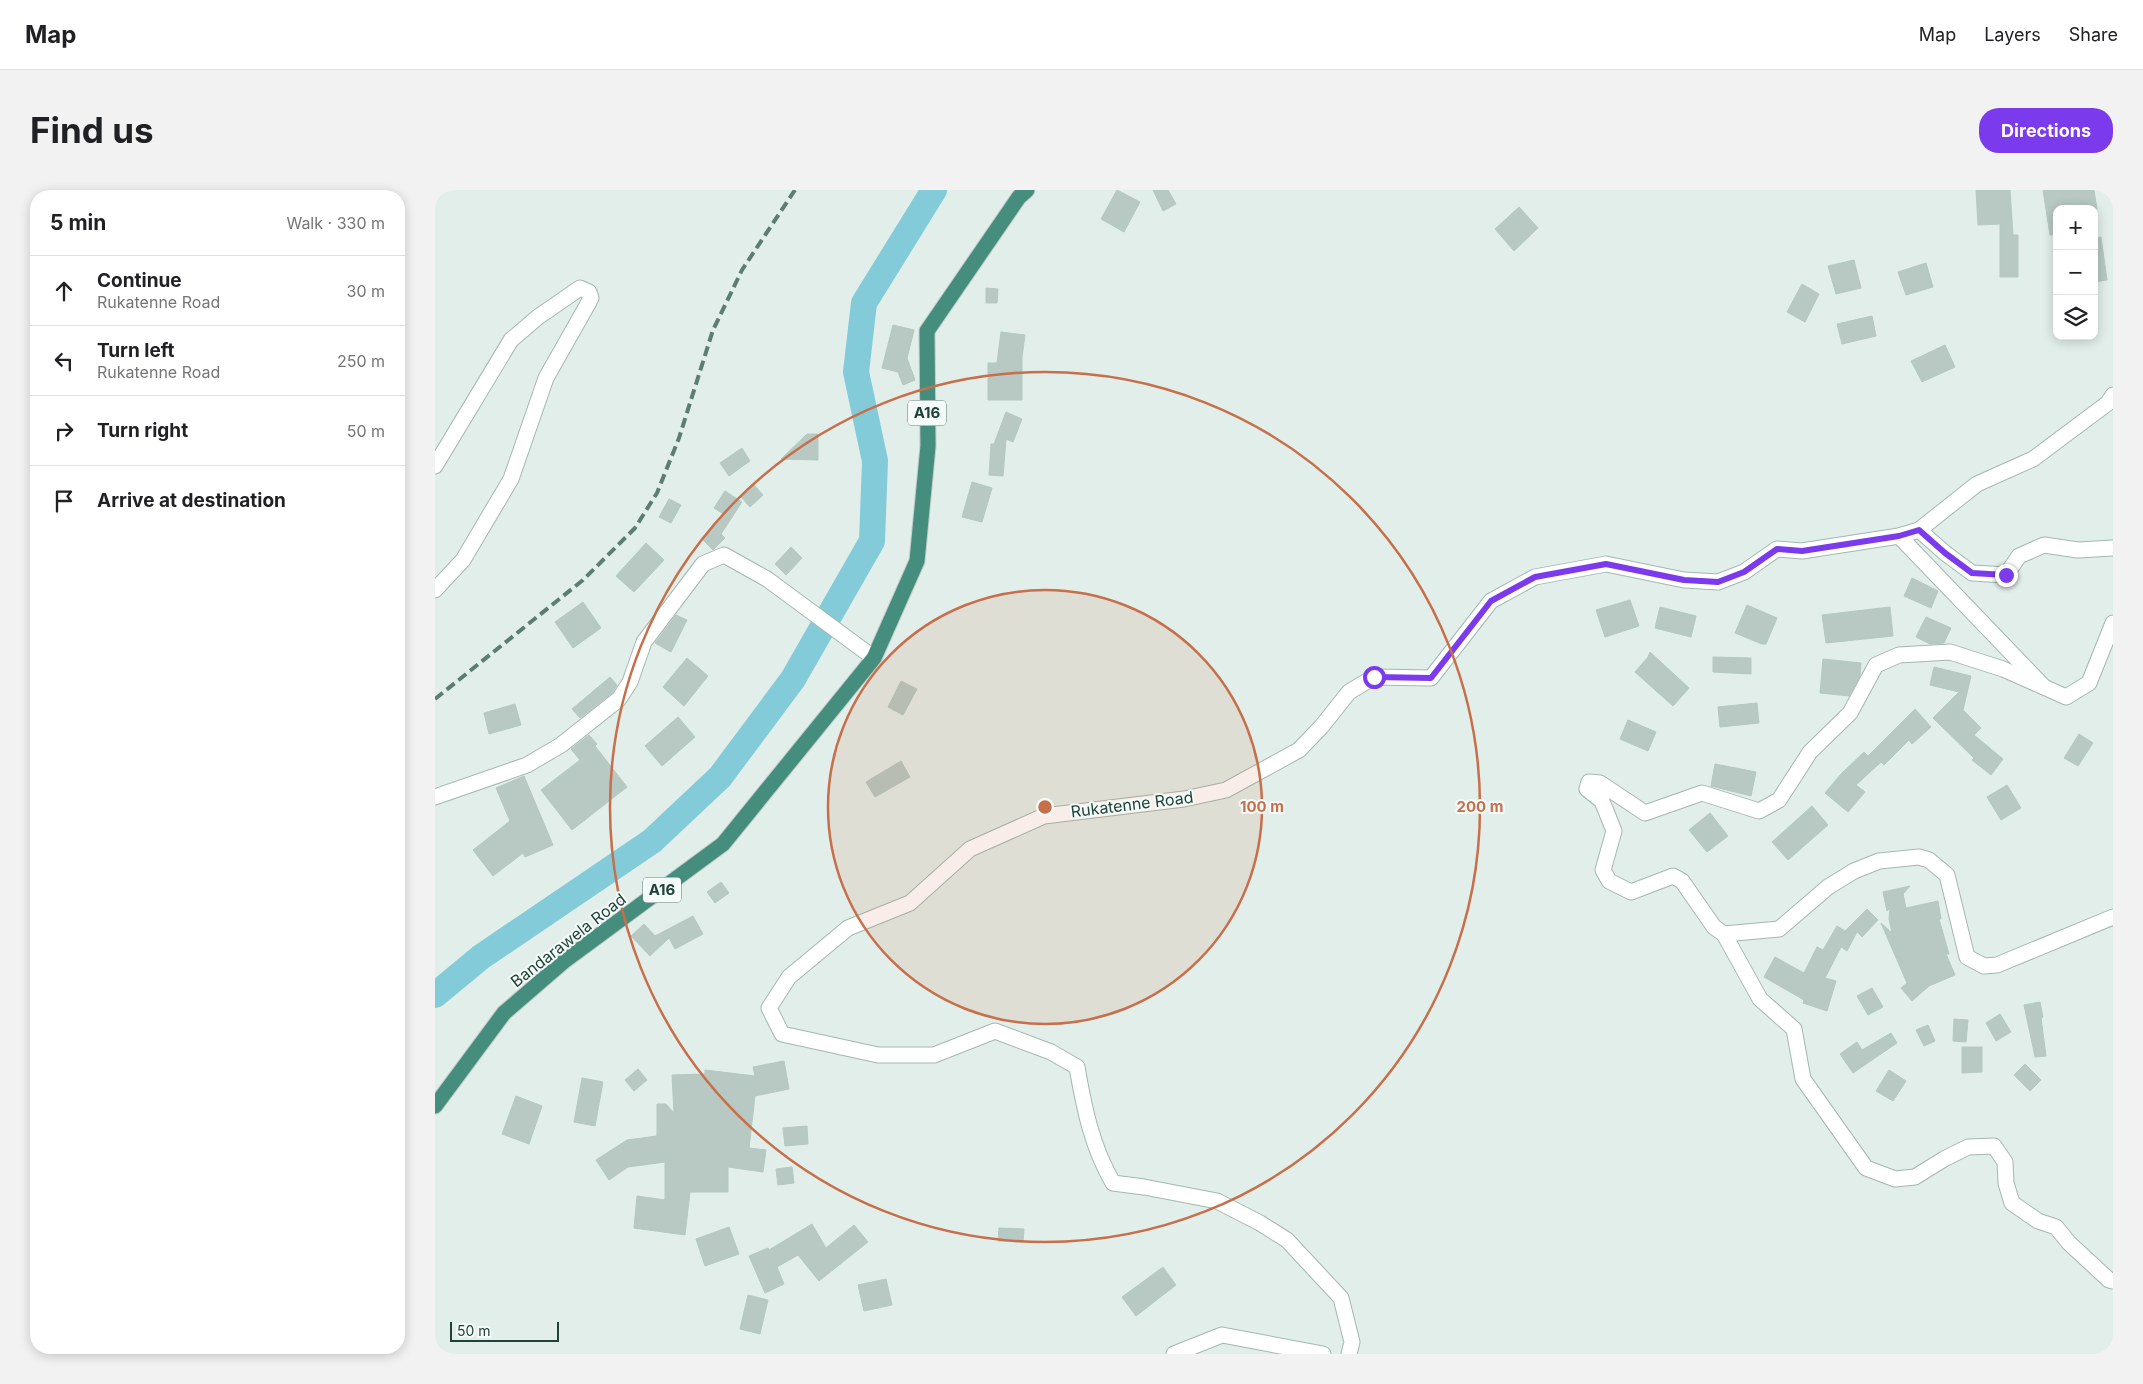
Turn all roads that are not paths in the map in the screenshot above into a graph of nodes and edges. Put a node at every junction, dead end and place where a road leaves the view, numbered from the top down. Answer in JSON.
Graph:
{"nodes":[{"id":1,"x":1027,"y":190,"type":"edge"},
{"id":2,"x":2113,"y":395,"type":"edge"},
{"id":3,"x":435,"y":466,"type":"edge"},
{"id":4,"x":1919,"y":530,"type":"junction"},
{"id":5,"x":1899,"y":536,"type":"junction"},
{"id":6,"x":2113,"y":548,"type":"edge"},
{"id":7,"x":435,"y":590,"type":"edge"},
{"id":8,"x":2113,"y":623,"type":"edge"},
{"id":9,"x":874,"y":658,"type":"junction"},
{"id":10,"x":2045,"y":686,"type":"junction"},
{"id":11,"x":435,"y":797,"type":"edge"},
{"id":12,"x":2113,"y":917,"type":"edge"},
{"id":13,"x":1724,"y":934,"type":"junction"},
{"id":14,"x":435,"y":1106,"type":"edge"},
{"id":15,"x":2113,"y":1281,"type":"edge"},
{"id":16,"x":1174,"y":1354,"type":"edge"},
{"id":17,"x":1323,"y":1354,"type":"edge"},
{"id":18,"x":1349,"y":1354,"type":"edge"}],
"edges":[{"from":1,"to":9,"type":"highway","number":"A16"},
{"from":2,"to":4,"type":"street","name":"Rukatenne Road"},
{"from":3,"to":7,"type":"street"},
{"from":4,"to":5,"type":"street","name":"Rukatenne Road"},
{"from":4,"to":6,"type":"street"},
{"from":5,"to":10,"type":"street"},
{"from":5,"to":18,"type":"street","name":"Rukatenne Road"},
{"from":8,"to":10,"type":"street"},
{"from":9,"to":11,"type":"street"},
{"from":9,"to":14,"type":"highway","name":"Bandarawela Road","number":"A16"},
{"from":10,"to":13,"type":"street"},
{"from":12,"to":13,"type":"street"},
{"from":13,"to":15,"type":"street"},
{"from":16,"to":17,"type":"street"}]}
